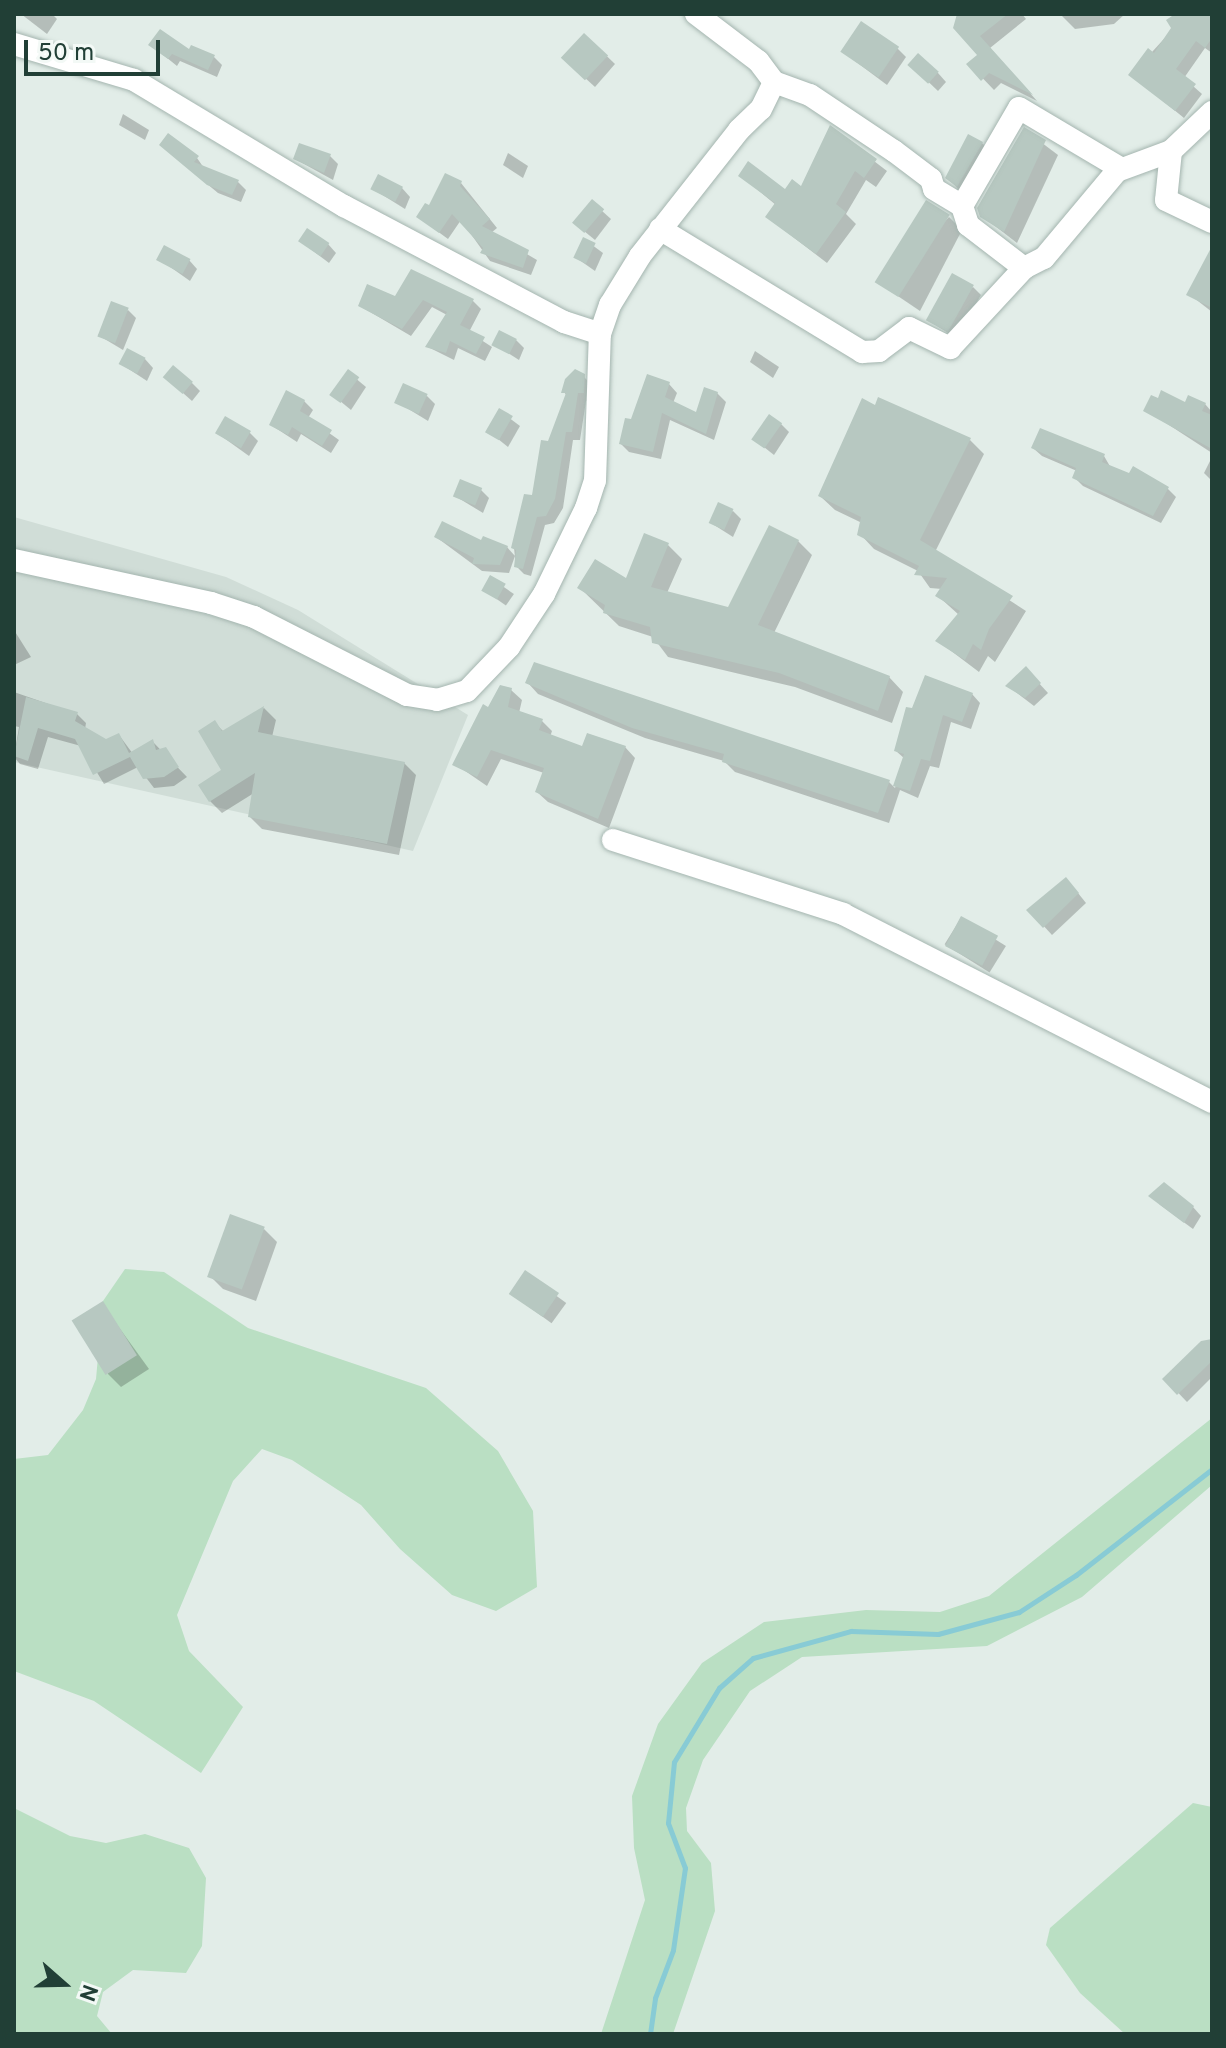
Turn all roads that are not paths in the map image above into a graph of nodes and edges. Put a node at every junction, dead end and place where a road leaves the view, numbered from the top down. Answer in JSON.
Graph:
{"nodes":[{"id":1,"x":696,"y":14,"type":"edge"},
{"id":2,"x":14,"y":44,"type":"edge"},
{"id":3,"x":774,"y":82,"type":"junction"},
{"id":4,"x":1212,"y":112,"type":"edge"},
{"id":5,"x":1171,"y":151,"type":"junction"},
{"id":6,"x":1120,"y":168,"type":"junction"},
{"id":7,"x":962,"y":206,"type":"junction"},
{"id":8,"x":1212,"y":222,"type":"edge"},
{"id":9,"x":660,"y":229,"type":"junction"},
{"id":10,"x":1024,"y":268,"type":"junction"},
{"id":11,"x":600,"y":334,"type":"junction"},
{"id":12,"x":14,"y":560,"type":"edge"},
{"id":13,"x":613,"y":840,"type":"dead end"},
{"id":14,"x":1212,"y":1102,"type":"edge"}],
"edges":[{"from":1,"to":3,"type":"street"},
{"from":2,"to":11,"type":"street"},
{"from":3,"to":7,"type":"street"},
{"from":3,"to":9,"type":"street"},
{"from":4,"to":5,"type":"street"},
{"from":5,"to":6,"type":"street"},
{"from":5,"to":8,"type":"street"},
{"from":6,"to":7,"type":"street"},
{"from":6,"to":10,"type":"street"},
{"from":7,"to":10,"type":"street"},
{"from":9,"to":10,"type":"street"},
{"from":9,"to":11,"type":"street"},
{"from":11,"to":12,"type":"street"},
{"from":13,"to":14,"type":"street"}]}
